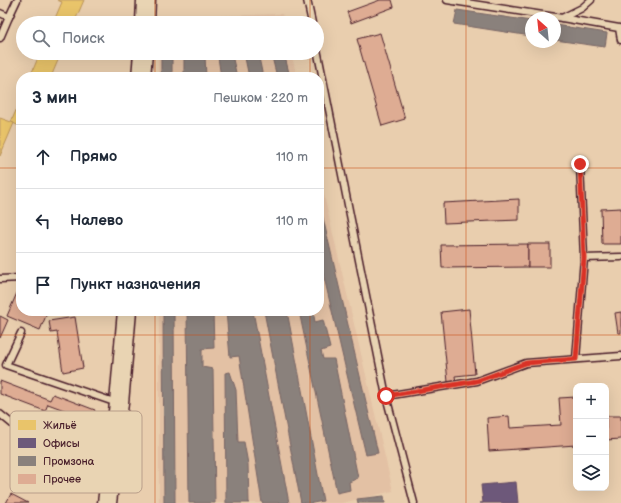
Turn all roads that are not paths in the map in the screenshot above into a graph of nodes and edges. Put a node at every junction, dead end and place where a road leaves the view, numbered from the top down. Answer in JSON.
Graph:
{"nodes":[{"id":1,"x":17,"y":0,"type":"edge"},
{"id":2,"x":146,"y":0,"type":"edge"},
{"id":3,"x":307,"y":0,"type":"edge"},
{"id":4,"x":447,"y":0,"type":"edge"},
{"id":5,"x":591,"y":0,"type":"edge"},
{"id":6,"x":0,"y":13,"type":"edge"},
{"id":7,"x":145,"y":16,"type":"edge"},
{"id":8,"x":310,"y":16,"type":"edge"},
{"id":9,"x":9,"y":17,"type":"junction"},
{"id":10,"x":562,"y":18,"type":"junction"},
{"id":11,"x":0,"y":38,"type":"edge"},
{"id":12,"x":621,"y":40,"type":"edge"},
{"id":13,"x":142,"y":60,"type":"edge"},
{"id":14,"x":319,"y":60,"type":"edge"},
{"id":15,"x":141,"y":72,"type":"edge"},
{"id":16,"x":322,"y":72,"type":"edge"},
{"id":17,"x":324,"y":84,"type":"edge"},
{"id":18,"x":580,"y":164,"type":"dead end"},
{"id":19,"x":621,"y":257,"type":"edge"},
{"id":20,"x":584,"y":258,"type":"junction"},
{"id":21,"x":16,"y":278,"type":"edge"},
{"id":22,"x":0,"y":279,"type":"edge"},
{"id":23,"x":127,"y":316,"type":"edge"},
{"id":24,"x":21,"y":333,"type":"dead end"},
{"id":25,"x":621,"y":356,"type":"edge"},
{"id":26,"x":576,"y":359,"type":"junction"},
{"id":27,"x":386,"y":396,"type":"junction"},
{"id":28,"x":118,"y":403,"type":"junction"},
{"id":29,"x":117,"y":411,"type":"edge"},
{"id":30,"x":0,"y":414,"type":"edge"},
{"id":31,"x":10,"y":422,"type":"edge"},
{"id":32,"x":108,"y":493,"type":"edge"},
{"id":33,"x":107,"y":503,"type":"edge"},
{"id":34,"x":414,"y":503,"type":"edge"}],
"edges":[{"from":1,"to":9,"type":"lane"},
{"from":2,"to":7,"type":"street"},
{"from":3,"to":8,"type":"lane"},
{"from":4,"to":10,"type":"lane"},
{"from":5,"to":10,"type":"lane"},
{"from":6,"to":9,"type":"lane"},
{"from":9,"to":11,"type":"lane"},
{"from":10,"to":12,"type":"lane"},
{"from":13,"to":15,"type":"street"},
{"from":14,"to":16,"type":"lane"},
{"from":17,"to":27,"type":"lane"},
{"from":18,"to":20,"type":"lane"},
{"from":19,"to":20,"type":"lane"},
{"from":20,"to":26,"type":"lane"},
{"from":21,"to":22,"type":"lane"},
{"from":23,"to":28,"type":"street"},
{"from":24,"to":28,"type":"lane"},
{"from":25,"to":26,"type":"lane"},
{"from":26,"to":27,"type":"lane"},
{"from":27,"to":34,"type":"lane"},
{"from":28,"to":29,"type":"street"},
{"from":30,"to":31,"type":"lane"},
{"from":32,"to":33,"type":"street"}]}
